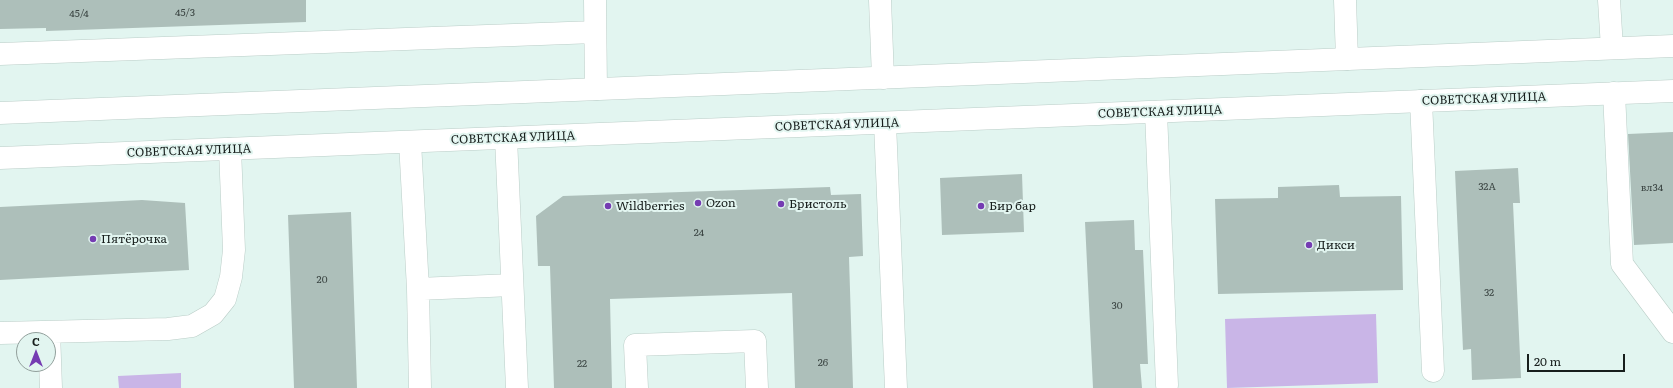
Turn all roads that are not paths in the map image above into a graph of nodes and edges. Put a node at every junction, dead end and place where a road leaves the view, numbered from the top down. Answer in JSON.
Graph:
{"nodes":[{"id":1,"x":594,"y":0,"type":"edge"},
{"id":2,"x":880,"y":0,"type":"edge"},
{"id":3,"x":1344,"y":0,"type":"edge"},
{"id":4,"x":1609,"y":0,"type":"edge"},
{"id":5,"x":595,"y":32,"type":"junction"},
{"id":6,"x":1673,"y":46,"type":"edge"},
{"id":7,"x":1612,"y":48,"type":"junction"},
{"id":8,"x":0,"y":54,"type":"edge"},
{"id":9,"x":1347,"y":59,"type":"junction"},
{"id":10,"x":883,"y":78,"type":"junction"},
{"id":11,"x":596,"y":89,"type":"junction"},
{"id":12,"x":1673,"y":91,"type":"edge"},
{"id":13,"x":1614,"y":94,"type":"junction"},
{"id":14,"x":1421,"y":101,"type":"junction"},
{"id":15,"x":1156,"y":112,"type":"junction"},
{"id":16,"x":0,"y":113,"type":"edge"},
{"id":17,"x":885,"y":123,"type":"junction"},
{"id":18,"x":506,"y":138,"type":"junction"},
{"id":19,"x":410,"y":142,"type":"junction"},
{"id":20,"x":230,"y":149,"type":"junction"},
{"id":21,"x":0,"y":158,"type":"edge"},
{"id":22,"x":512,"y":285,"type":"junction"},
{"id":23,"x":418,"y":289,"type":"junction"},
{"id":24,"x":49,"y":332,"type":"edge"},
{"id":25,"x":1673,"y":332,"type":"edge"},
{"id":26,"x":16,"y":333,"type":"edge"},
{"id":27,"x":0,"y":334,"type":"edge"},
{"id":28,"x":1433,"y":371,"type":"dead end"},
{"id":29,"x":50,"y":372,"type":"edge"},
{"id":30,"x":1167,"y":385,"type":"dead end"},
{"id":31,"x":51,"y":388,"type":"edge"},
{"id":32,"x":420,"y":388,"type":"edge"},
{"id":33,"x":517,"y":388,"type":"edge"},
{"id":34,"x":637,"y":388,"type":"edge"},
{"id":35,"x":757,"y":388,"type":"edge"},
{"id":36,"x":896,"y":388,"type":"edge"}],
"edges":[{"from":1,"to":5,"type":"main road"},
{"from":2,"to":10,"type":"main road"},
{"from":3,"to":9,"type":"main road"},
{"from":4,"to":7,"type":"main road"},
{"from":5,"to":8,"type":"main road"},
{"from":5,"to":11,"type":"main road"},
{"from":6,"to":7,"type":"main road"},
{"from":7,"to":9,"type":"main road"},
{"from":9,"to":10,"type":"main road"},
{"from":10,"to":11,"type":"main road"},
{"from":11,"to":16,"type":"main road"},
{"from":12,"to":13,"type":"main road","name":"СОВЕТСКАЯ УЛИЦА"},
{"from":13,"to":14,"type":"main road","name":"СОВЕТСКАЯ УЛИЦА"},
{"from":13,"to":25,"type":"main road"},
{"from":14,"to":15,"type":"main road","name":"СОВЕТСКАЯ УЛИЦА"},
{"from":14,"to":28,"type":"main road"},
{"from":15,"to":17,"type":"main road","name":"СОВЕТСКАЯ УЛИЦА"},
{"from":15,"to":30,"type":"main road"},
{"from":17,"to":18,"type":"main road","name":"СОВЕТСКАЯ УЛИЦА"},
{"from":17,"to":36,"type":"main road"},
{"from":18,"to":19,"type":"main road","name":"СОВЕТСКАЯ УЛИЦА"},
{"from":18,"to":22,"type":"main road"},
{"from":19,"to":20,"type":"main road","name":"СОВЕТСКАЯ УЛИЦА"},
{"from":19,"to":23,"type":"main road"},
{"from":20,"to":21,"type":"main road","name":"СОВЕТСКАЯ УЛИЦА"},
{"from":20,"to":24,"type":"main road"},
{"from":22,"to":23,"type":"main road"},
{"from":22,"to":33,"type":"main road"},
{"from":23,"to":32,"type":"main road"},
{"from":26,"to":27,"type":"main road"},
{"from":29,"to":31,"type":"main road"},
{"from":34,"to":35,"type":"main road"}]}
